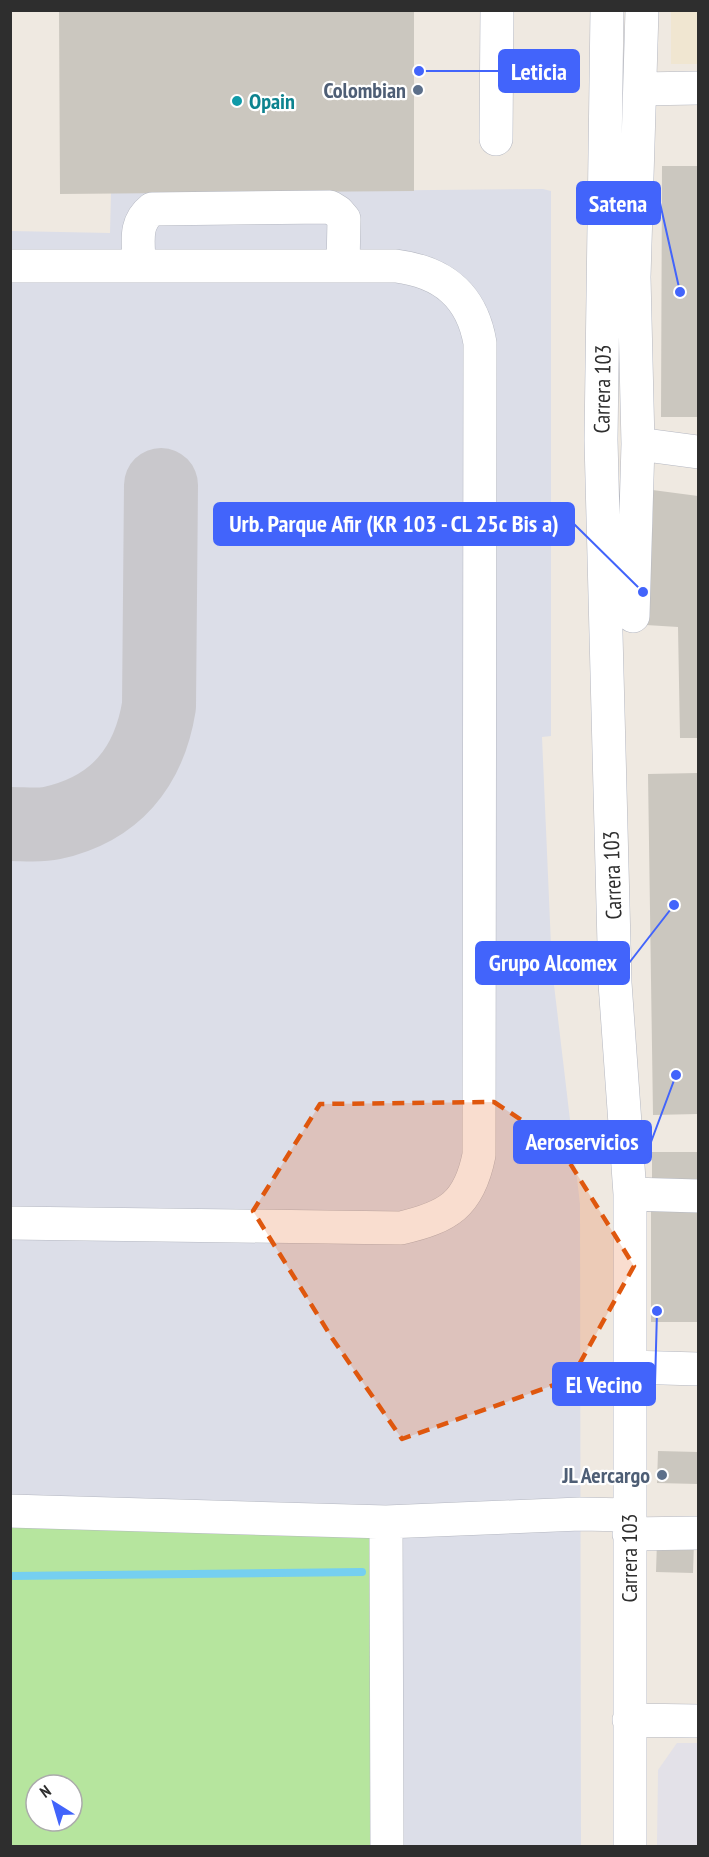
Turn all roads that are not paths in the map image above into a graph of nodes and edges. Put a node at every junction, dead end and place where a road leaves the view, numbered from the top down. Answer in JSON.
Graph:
{"nodes":[{"id":1,"x":496,"y":10,"type":"edge"},
{"id":2,"x":607,"y":10,"type":"edge"},
{"id":3,"x":642,"y":10,"type":"edge"},
{"id":4,"x":699,"y":88,"type":"edge"},
{"id":5,"x":640,"y":89,"type":"junction"},
{"id":6,"x":496,"y":139,"type":"dead end"},
{"id":7,"x":139,"y":265,"type":"junction"},
{"id":8,"x":10,"y":266,"type":"edge"},
{"id":9,"x":343,"y":266,"type":"junction"},
{"id":10,"x":638,"y":444,"type":"junction"},
{"id":11,"x":699,"y":452,"type":"edge"},
{"id":12,"x":633,"y":616,"type":"dead end"},
{"id":13,"x":630,"y":1194,"type":"junction"},
{"id":14,"x":699,"y":1196,"type":"edge"},
{"id":15,"x":10,"y":1223,"type":"edge"},
{"id":16,"x":629,"y":1367,"type":"junction"},
{"id":17,"x":699,"y":1369,"type":"edge"},
{"id":18,"x":10,"y":1511,"type":"edge"},
{"id":19,"x":386,"y":1522,"type":"junction"},
{"id":20,"x":629,"y":1524,"type":"junction"},
{"id":21,"x":699,"y":1533,"type":"edge"},
{"id":22,"x":629,"y":1720,"type":"junction"},
{"id":23,"x":699,"y":1721,"type":"edge"},
{"id":24,"x":387,"y":1846,"type":"edge"},
{"id":25,"x":630,"y":1846,"type":"edge"}],
"edges":[{"from":1,"to":6,"type":"street"},
{"from":2,"to":13,"type":"street","name":"Carrera 103"},
{"from":3,"to":5,"type":"street","name":"Carrera 103"},
{"from":4,"to":5,"type":"street"},
{"from":5,"to":10,"type":"street","name":"Carrera 103"},
{"from":7,"to":8,"type":"street"},
{"from":7,"to":9,"type":"street"},
{"from":7,"to":9,"type":"street"},
{"from":9,"to":15,"type":"street"},
{"from":10,"to":11,"type":"street"},
{"from":10,"to":12,"type":"street","name":"Carrera 103"},
{"from":13,"to":14,"type":"street"},
{"from":13,"to":16,"type":"street","name":"Carrera 103"},
{"from":16,"to":17,"type":"street"},
{"from":16,"to":20,"type":"street","name":"Carrera 103"},
{"from":18,"to":19,"type":"street"},
{"from":19,"to":20,"type":"street"},
{"from":19,"to":24,"type":"street"},
{"from":20,"to":21,"type":"street"},
{"from":20,"to":22,"type":"street","name":"Carrera 103"},
{"from":22,"to":23,"type":"street"},
{"from":22,"to":25,"type":"street","name":"Carrera 103"}]}
